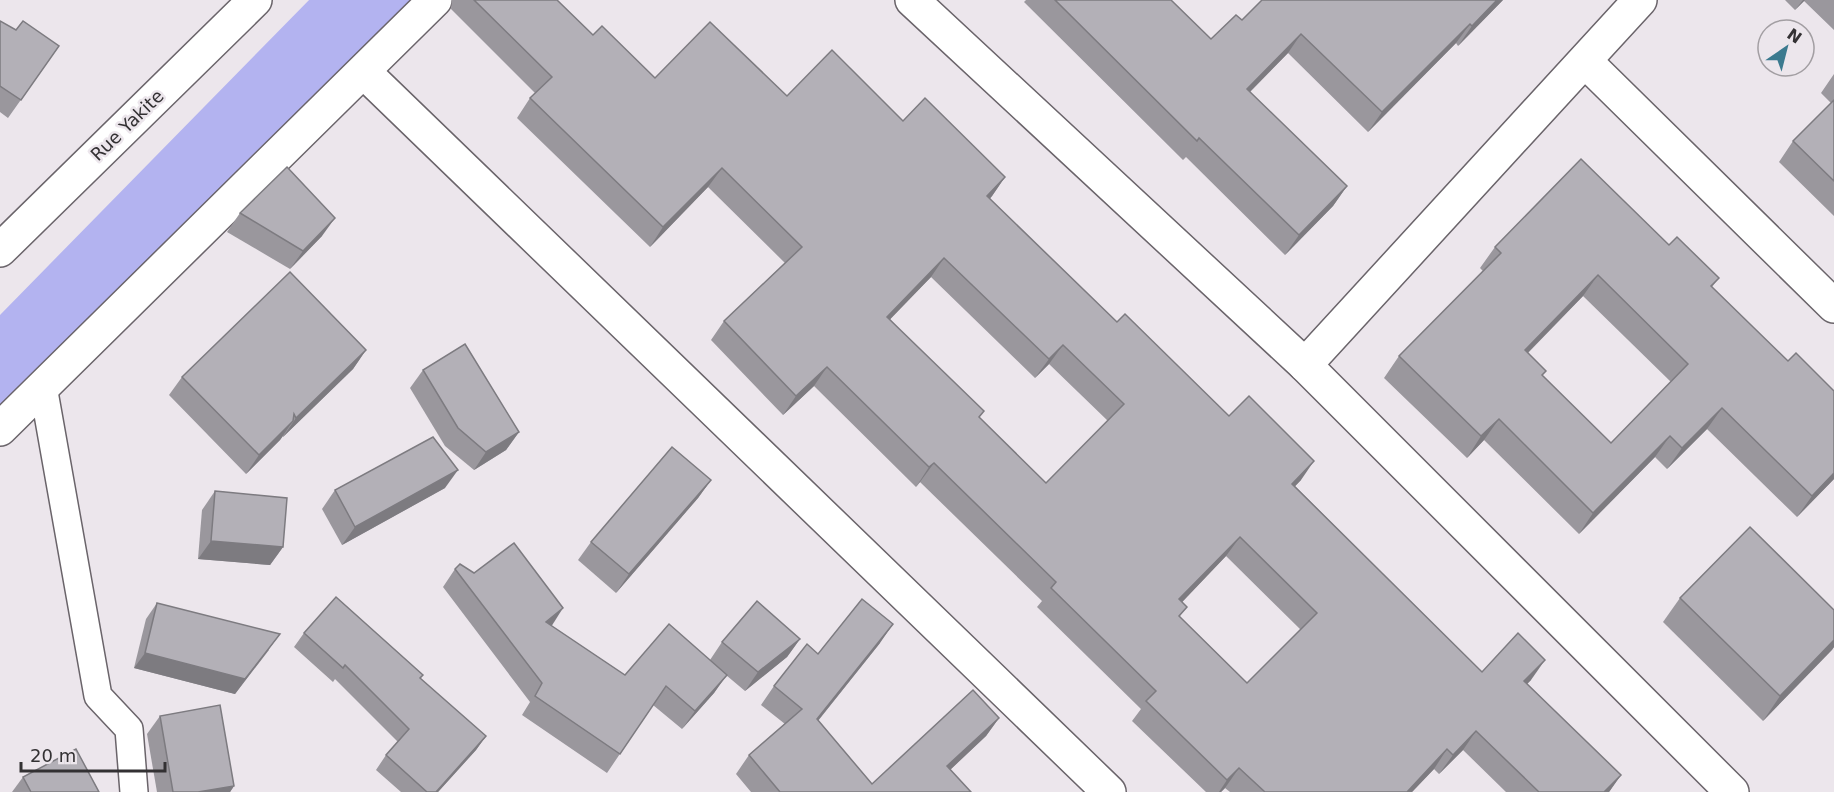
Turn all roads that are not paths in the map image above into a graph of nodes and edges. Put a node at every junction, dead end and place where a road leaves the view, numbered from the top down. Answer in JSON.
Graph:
{"nodes":[{"id":1,"x":255,"y":0,"type":"edge"},
{"id":2,"x":435,"y":0,"type":"edge"},
{"id":3,"x":1640,"y":0,"type":"edge"},
{"id":4,"x":915,"y":1,"type":"edge"},
{"id":5,"x":1585,"y":61,"type":"junction"},
{"id":6,"x":364,"y":72,"type":"junction"},
{"id":7,"x":0,"y":250,"type":"edge"},
{"id":8,"x":1834,"y":306,"type":"edge"},
{"id":9,"x":1305,"y":365,"type":"junction"},
{"id":10,"x":43,"y":386,"type":"junction"},
{"id":11,"x":0,"y":429,"type":"edge"},
{"id":12,"x":1720,"y":788,"type":"edge"},
{"id":13,"x":134,"y":792,"type":"edge"},
{"id":14,"x":1109,"y":792,"type":"edge"}],
"edges":[{"from":1,"to":7,"type":"street","name":"Rue Yakite"},
{"from":2,"to":6,"type":"street"},
{"from":3,"to":5,"type":"street"},
{"from":4,"to":9,"type":"street"},
{"from":5,"to":8,"type":"street"},
{"from":5,"to":9,"type":"street"},
{"from":6,"to":10,"type":"street"},
{"from":6,"to":14,"type":"street"},
{"from":9,"to":12,"type":"street"},
{"from":10,"to":11,"type":"street"},
{"from":10,"to":13,"type":"lane"}]}
